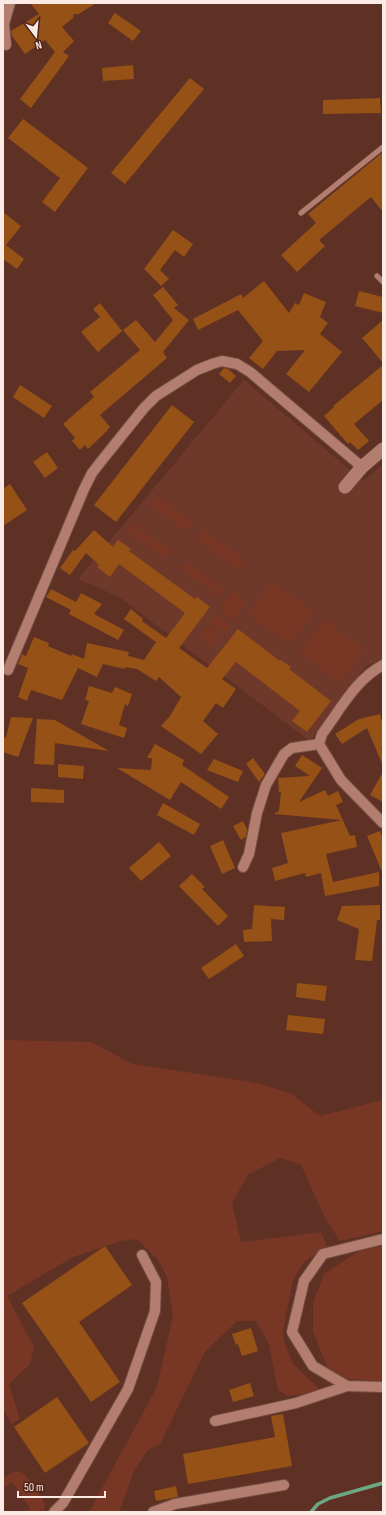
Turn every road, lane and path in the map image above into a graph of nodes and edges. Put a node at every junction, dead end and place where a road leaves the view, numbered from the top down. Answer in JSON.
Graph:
{"nodes":[{"id":1,"x":10,"y":3,"type":"edge"},
{"id":2,"x":6,"y":45,"type":"dead end"},
{"id":3,"x":383,"y":147,"type":"edge"},
{"id":4,"x":301,"y":213,"type":"dead end"},
{"id":5,"x":377,"y":276,"type":"dead end"},
{"id":6,"x":383,"y":282,"type":"edge"},
{"id":7,"x":383,"y":449,"type":"edge"},
{"id":8,"x":362,"y":467,"type":"junction"},
{"id":9,"x":345,"y":488,"type":"dead end"},
{"id":10,"x":383,"y":665,"type":"edge"},
{"id":11,"x":8,"y":670,"type":"dead end"},
{"id":12,"x":319,"y":744,"type":"junction"},
{"id":13,"x":383,"y":823,"type":"edge"},
{"id":14,"x":243,"y":867,"type":"dead end"},
{"id":15,"x":383,"y":1239,"type":"edge"},
{"id":16,"x":142,"y":1255,"type":"dead end"},
{"id":17,"x":347,"y":1386,"type":"junction"},
{"id":18,"x":383,"y":1387,"type":"edge"},
{"id":19,"x":215,"y":1421,"type":"dead end"},
{"id":20,"x":284,"y":1484,"type":"dead end"},
{"id":21,"x":54,"y":1512,"type":"edge"},
{"id":22,"x":152,"y":1512,"type":"edge"}],
"edges":[{"from":1,"to":2,"type":"street"},
{"from":3,"to":4,"type":"lane"},
{"from":5,"to":6,"type":"lane"},
{"from":7,"to":8,"type":"main road"},
{"from":8,"to":9,"type":"main road"},
{"from":8,"to":11,"type":"street"},
{"from":10,"to":12,"type":"street"},
{"from":12,"to":13,"type":"street"},
{"from":12,"to":14,"type":"street"},
{"from":15,"to":17,"type":"street"},
{"from":16,"to":21,"type":"street"},
{"from":17,"to":18,"type":"street"},
{"from":17,"to":19,"type":"street"},
{"from":20,"to":22,"type":"street"}]}
